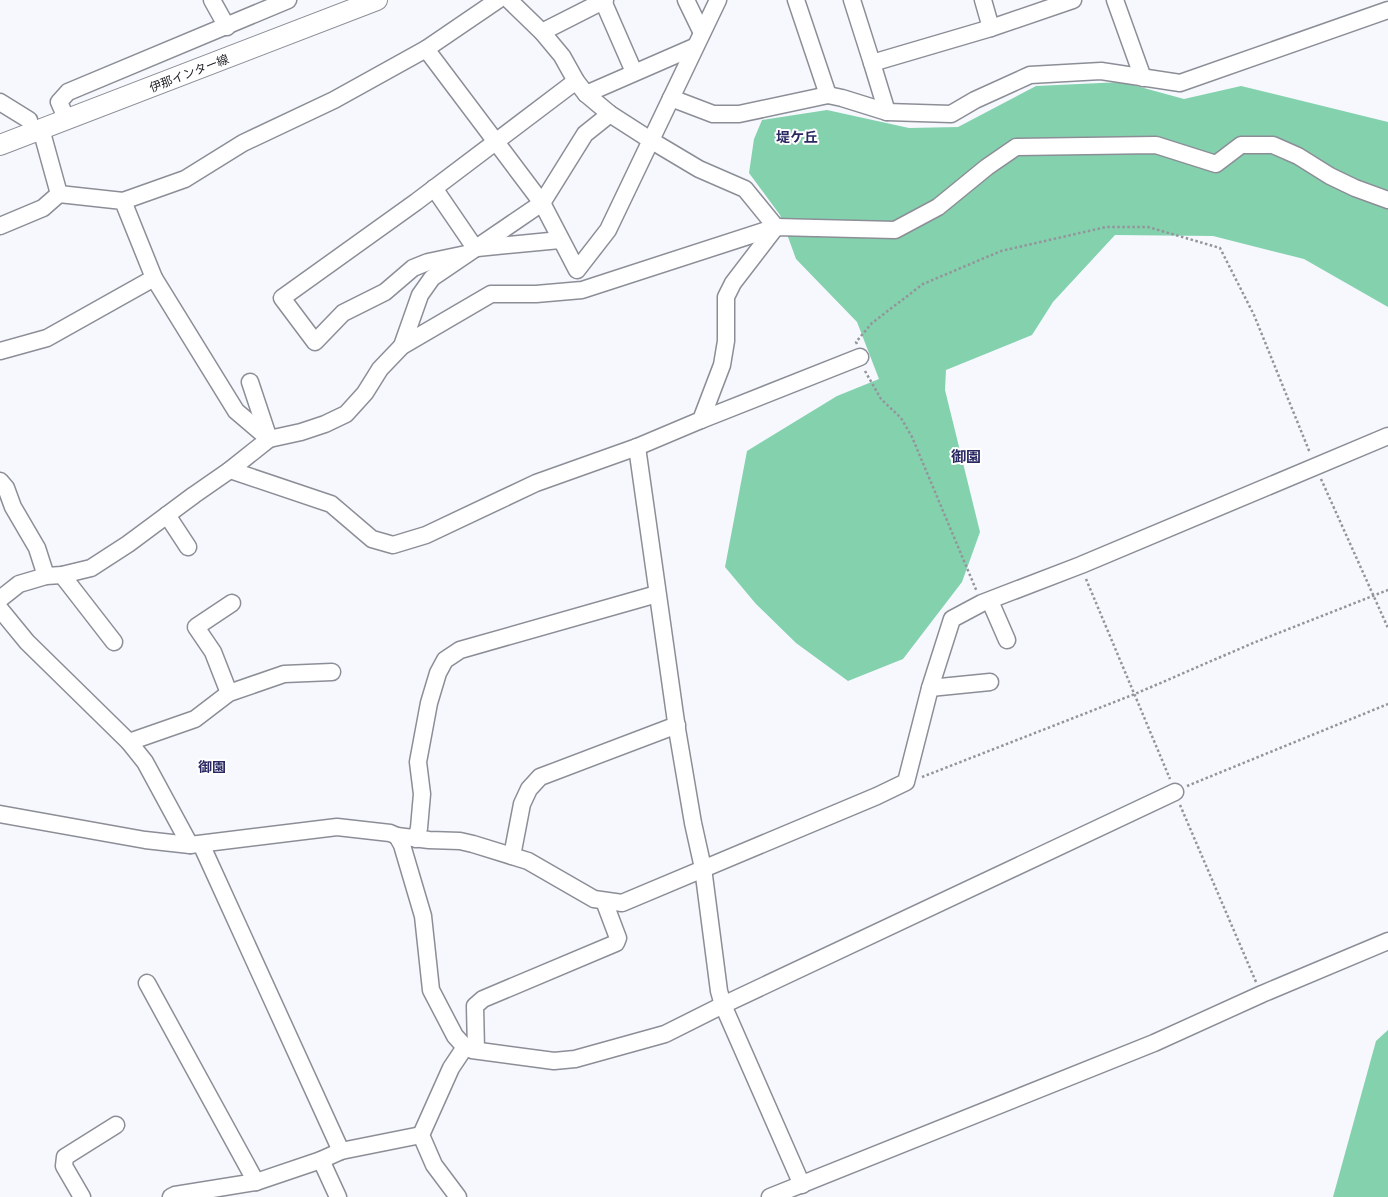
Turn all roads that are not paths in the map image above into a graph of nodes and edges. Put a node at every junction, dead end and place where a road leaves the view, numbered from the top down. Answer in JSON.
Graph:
{"nodes":[{"id":1,"x":212,"y":0,"type":"edge"},
{"id":2,"x":288,"y":0,"type":"edge"},
{"id":3,"x":377,"y":0,"type":"edge"},
{"id":4,"x":498,"y":0,"type":"edge"},
{"id":5,"x":509,"y":0,"type":"edge"},
{"id":6,"x":604,"y":0,"type":"edge"},
{"id":7,"x":686,"y":0,"type":"edge"},
{"id":8,"x":718,"y":0,"type":"edge"},
{"id":9,"x":796,"y":0,"type":"edge"},
{"id":10,"x":852,"y":0,"type":"edge"},
{"id":11,"x":983,"y":0,"type":"edge"},
{"id":12,"x":1073,"y":0,"type":"edge"},
{"id":13,"x":1115,"y":0,"type":"edge"},
{"id":14,"x":1388,"y":10,"type":"edge"},
{"id":15,"x":227,"y":26,"type":"junction"},
{"id":16,"x":992,"y":28,"type":"junction"},
{"id":17,"x":542,"y":32,"type":"junction"},
{"id":18,"x":698,"y":40,"type":"junction"},
{"id":19,"x":426,"y":49,"type":"junction"},
{"id":20,"x":872,"y":63,"type":"junction"},
{"id":21,"x":634,"y":72,"type":"junction"},
{"id":22,"x":1143,"y":78,"type":"junction"},
{"id":23,"x":581,"y":87,"type":"junction"},
{"id":24,"x":828,"y":95,"type":"junction"},
{"id":25,"x":671,"y":98,"type":"junction"},
{"id":26,"x":0,"y":102,"type":"edge"},
{"id":27,"x":887,"y":112,"type":"junction"},
{"id":28,"x":610,"y":114,"type":"junction"},
{"id":29,"x":67,"y":120,"type":"junction"},
{"id":30,"x":35,"y":125,"type":"junction"},
{"id":31,"x":496,"y":141,"type":"junction"},
{"id":32,"x":652,"y":141,"type":"junction"},
{"id":33,"x":0,"y":145,"type":"edge"},
{"id":34,"x":434,"y":188,"type":"junction"},
{"id":35,"x":59,"y":194,"type":"junction"},
{"id":36,"x":1388,"y":200,"type":"edge"},
{"id":37,"x":123,"y":201,"type":"junction"},
{"id":38,"x":542,"y":203,"type":"junction"},
{"id":39,"x":0,"y":226,"type":"edge"},
{"id":40,"x":776,"y":227,"type":"junction"},
{"id":41,"x":560,"y":240,"type":"junction"},
{"id":42,"x":471,"y":251,"type":"junction"},
{"id":43,"x":577,"y":270,"type":"junction"},
{"id":44,"x":154,"y":278,"type":"junction"},
{"id":45,"x":582,"y":290,"type":"junction"},
{"id":46,"x":402,"y":346,"type":"junction"},
{"id":47,"x":0,"y":351,"type":"edge"},
{"id":48,"x":860,"y":358,"type":"road end"},
{"id":49,"x":250,"y":382,"type":"dead end"},
{"id":50,"x":701,"y":420,"type":"junction"},
{"id":51,"x":1388,"y":436,"type":"edge"},
{"id":52,"x":269,"y":438,"type":"junction"},
{"id":53,"x":637,"y":447,"type":"junction"},
{"id":54,"x":230,"y":470,"type":"junction"},
{"id":55,"x":0,"y":481,"type":"edge"},
{"id":56,"x":167,"y":515,"type":"junction"},
{"id":57,"x":188,"y":547,"type":"dead end"},
{"id":58,"x":54,"y":576,"type":"junction"},
{"id":59,"x":657,"y":594,"type":"junction"},
{"id":60,"x":0,"y":599,"type":"edge"},
{"id":61,"x":986,"y":602,"type":"junction"},
{"id":62,"x":232,"y":603,"type":"dead end"},
{"id":63,"x":0,"y":609,"type":"edge"},
{"id":64,"x":1007,"y":640,"type":"dead end"},
{"id":65,"x":114,"y":642,"type":"dead end"},
{"id":66,"x":332,"y":672,"type":"dead end"},
{"id":67,"x":990,"y":682,"type":"dead end"},
{"id":68,"x":930,"y":688,"type":"junction"},
{"id":69,"x":229,"y":693,"type":"junction"},
{"id":70,"x":677,"y":725,"type":"junction"},
{"id":71,"x":129,"y":742,"type":"junction"},
{"id":72,"x":1174,"y":792,"type":"road end"},
{"id":73,"x":0,"y":814,"type":"edge"},
{"id":74,"x":397,"y":836,"type":"junction"},
{"id":75,"x":416,"y":839,"type":"junction"},
{"id":76,"x":195,"y":845,"type":"junction"},
{"id":77,"x":512,"y":856,"type":"junction"},
{"id":78,"x":703,"y":868,"type":"junction"},
{"id":79,"x":604,"y":901,"type":"junction"},
{"id":80,"x":1388,"y":942,"type":"edge"},
{"id":81,"x":147,"y":983,"type":"dead end"},
{"id":82,"x":723,"y":1005,"type":"junction"},
{"id":83,"x":470,"y":1049,"type":"junction"},
{"id":84,"x":116,"y":1125,"type":"dead end"},
{"id":85,"x":421,"y":1134,"type":"junction"},
{"id":86,"x":341,"y":1151,"type":"junction"},
{"id":87,"x":320,"y":1160,"type":"junction"},
{"id":88,"x":256,"y":1182,"type":"junction"},
{"id":89,"x":802,"y":1185,"type":"junction"},
{"id":90,"x":82,"y":1197,"type":"edge"},
{"id":91,"x":170,"y":1197,"type":"edge"},
{"id":92,"x":338,"y":1197,"type":"edge"},
{"id":93,"x":458,"y":1197,"type":"edge"},
{"id":94,"x":770,"y":1197,"type":"edge"}],
"edges":[{"from":1,"to":15,"type":"street"},
{"from":2,"to":15,"type":"street"},
{"from":3,"to":29,"type":"main road","name":"伊那インター線"},
{"from":4,"to":19,"type":"street"},
{"from":5,"to":17,"type":"street"},
{"from":6,"to":17,"type":"street"},
{"from":6,"to":21,"type":"street"},
{"from":7,"to":18,"type":"street"},
{"from":8,"to":18,"type":"street"},
{"from":9,"to":24,"type":"street"},
{"from":10,"to":20,"type":"street"},
{"from":11,"to":16,"type":"street"},
{"from":12,"to":16,"type":"street"},
{"from":13,"to":22,"type":"street"},
{"from":14,"to":22,"type":"street"},
{"from":15,"to":29,"type":"street"},
{"from":16,"to":20,"type":"street"},
{"from":17,"to":23,"type":"street"},
{"from":18,"to":21,"type":"street"},
{"from":18,"to":25,"type":"street"},
{"from":19,"to":31,"type":"street"},
{"from":19,"to":37,"type":"street"},
{"from":20,"to":27,"type":"street"},
{"from":21,"to":23,"type":"street"},
{"from":22,"to":27,"type":"street"},
{"from":23,"to":28,"type":"street"},
{"from":23,"to":31,"type":"street"},
{"from":24,"to":25,"type":"street"},
{"from":24,"to":27,"type":"street"},
{"from":25,"to":32,"type":"street"},
{"from":26,"to":30,"type":"street"},
{"from":28,"to":32,"type":"street"},
{"from":28,"to":38,"type":"street"},
{"from":29,"to":30,"type":"main road","name":"伊那インター線"},
{"from":30,"to":33,"type":"main road","name":"伊那インター線"},
{"from":30,"to":35,"type":"street"},
{"from":31,"to":34,"type":"street"},
{"from":31,"to":38,"type":"street"},
{"from":32,"to":40,"type":"street"},
{"from":32,"to":43,"type":"street"},
{"from":34,"to":42,"type":"street"},
{"from":34,"to":42,"type":"street"},
{"from":35,"to":37,"type":"street"},
{"from":35,"to":39,"type":"street"},
{"from":36,"to":40,"type":"street"},
{"from":37,"to":44,"type":"street"},
{"from":38,"to":41,"type":"street"},
{"from":38,"to":42,"type":"street"},
{"from":40,"to":45,"type":"street"},
{"from":40,"to":50,"type":"street"},
{"from":41,"to":42,"type":"street"},
{"from":41,"to":43,"type":"street"},
{"from":42,"to":46,"type":"street"},
{"from":43,"to":45,"type":"street"},
{"from":44,"to":47,"type":"street"},
{"from":44,"to":52,"type":"street"},
{"from":45,"to":46,"type":"street"},
{"from":46,"to":52,"type":"street"},
{"from":48,"to":50,"type":"street"},
{"from":49,"to":52,"type":"street"},
{"from":50,"to":53,"type":"street"},
{"from":51,"to":61,"type":"street"},
{"from":52,"to":54,"type":"street"},
{"from":53,"to":54,"type":"street"},
{"from":53,"to":59,"type":"street"},
{"from":54,"to":56,"type":"street"},
{"from":55,"to":58,"type":"street"},
{"from":56,"to":57,"type":"street"},
{"from":56,"to":58,"type":"street"},
{"from":58,"to":60,"type":"street"},
{"from":58,"to":65,"type":"street"},
{"from":59,"to":70,"type":"street"},
{"from":59,"to":75,"type":"street"},
{"from":61,"to":64,"type":"street"},
{"from":61,"to":68,"type":"street"},
{"from":62,"to":69,"type":"street"},
{"from":63,"to":71,"type":"street"},
{"from":66,"to":69,"type":"street"},
{"from":67,"to":68,"type":"street"},
{"from":68,"to":78,"type":"street"},
{"from":69,"to":71,"type":"street"},
{"from":70,"to":77,"type":"street"},
{"from":70,"to":78,"type":"street"},
{"from":71,"to":76,"type":"street"},
{"from":72,"to":82,"type":"street"},
{"from":73,"to":76,"type":"street"},
{"from":74,"to":75,"type":"street"},
{"from":74,"to":76,"type":"street"},
{"from":74,"to":83,"type":"street"},
{"from":75,"to":77,"type":"street"},
{"from":76,"to":86,"type":"street"},
{"from":77,"to":79,"type":"street"},
{"from":78,"to":79,"type":"street"},
{"from":78,"to":82,"type":"street"},
{"from":79,"to":83,"type":"street"},
{"from":80,"to":89,"type":"street"},
{"from":81,"to":88,"type":"street"},
{"from":82,"to":83,"type":"street"},
{"from":82,"to":89,"type":"street"},
{"from":83,"to":85,"type":"street"},
{"from":84,"to":90,"type":"street"},
{"from":85,"to":86,"type":"street"},
{"from":85,"to":93,"type":"street"},
{"from":86,"to":87,"type":"street"},
{"from":87,"to":88,"type":"street"},
{"from":87,"to":92,"type":"street"},
{"from":88,"to":91,"type":"street"},
{"from":89,"to":94,"type":"street"}]}
